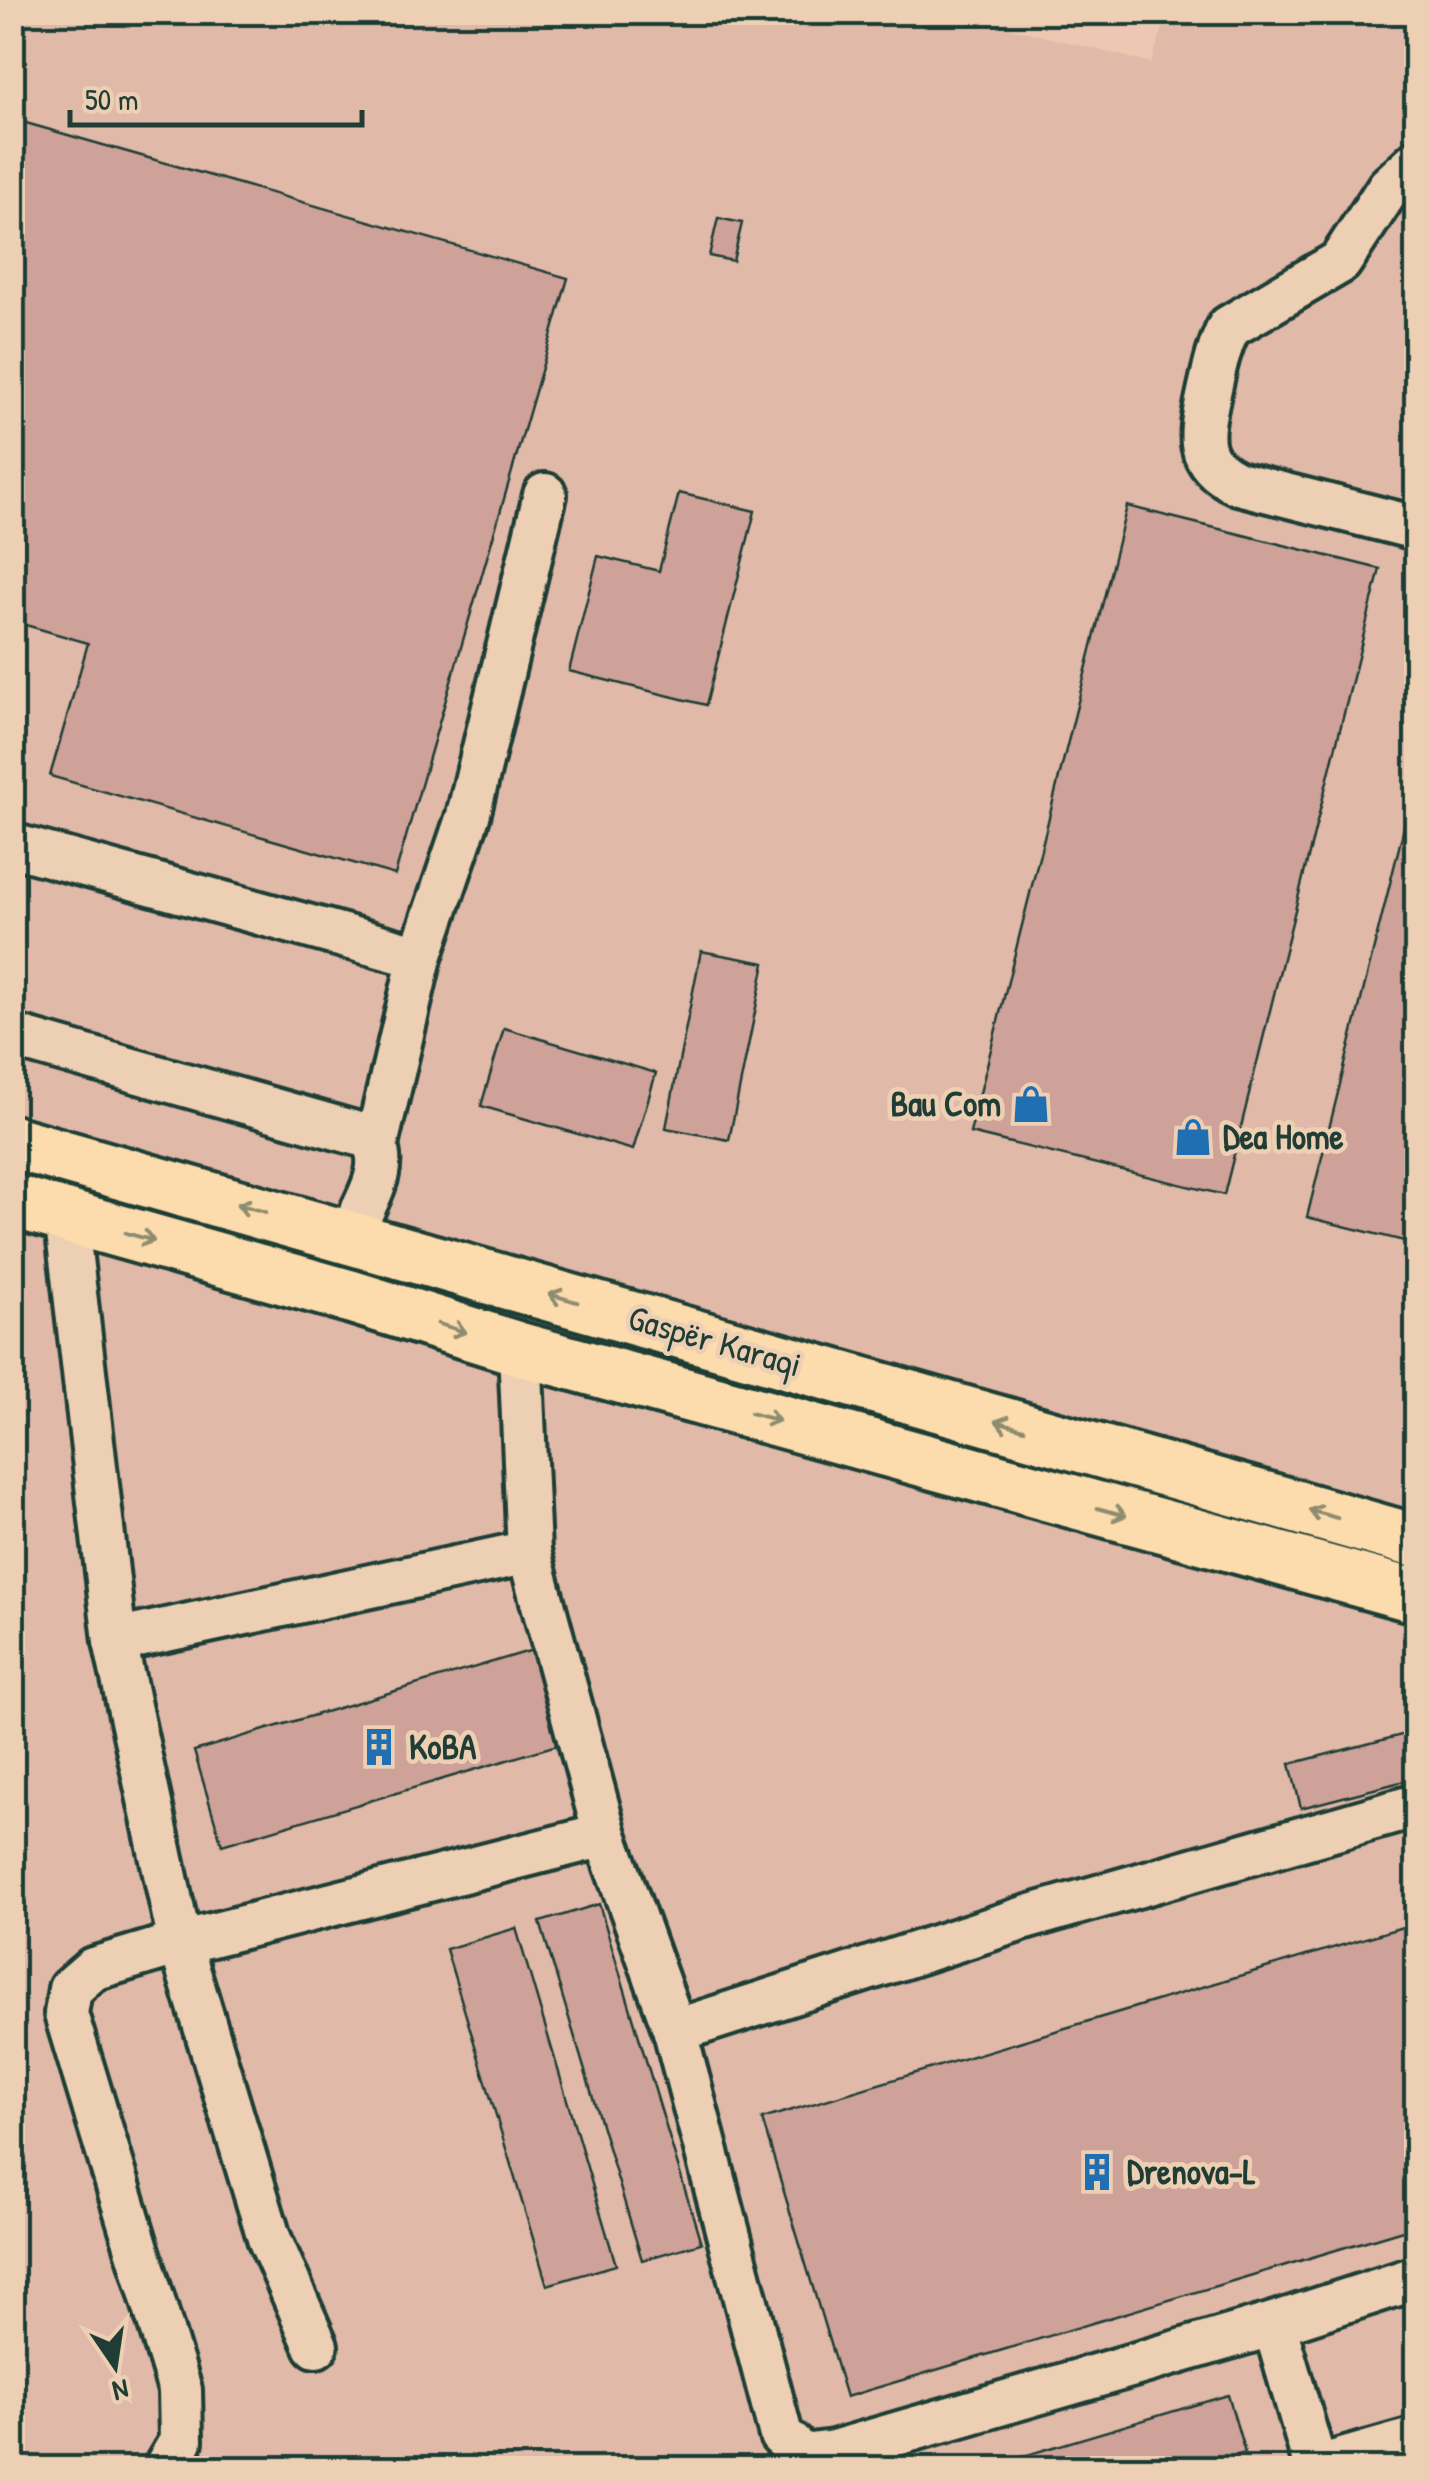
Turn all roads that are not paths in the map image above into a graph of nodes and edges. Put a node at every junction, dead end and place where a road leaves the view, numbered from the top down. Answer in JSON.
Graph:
{"nodes":[{"id":1,"x":1416,"y":162,"type":"edge"},
{"id":2,"x":545,"y":495,"type":"dead end"},
{"id":3,"x":1416,"y":528,"type":"edge"},
{"id":4,"x":12,"y":844,"type":"edge"},
{"id":5,"x":420,"y":956,"type":"junction"},
{"id":6,"x":12,"y":1036,"type":"edge"},
{"id":7,"x":12,"y":1142,"type":"edge"},
{"id":8,"x":376,"y":1144,"type":"junction"},
{"id":9,"x":12,"y":1201,"type":"edge"},
{"id":10,"x":66,"y":1216,"type":"junction"},
{"id":11,"x":350,"y":1236,"type":"junction"},
{"id":12,"x":520,"y":1349,"type":"junction"},
{"id":13,"x":1416,"y":1541,"type":"edge"},
{"id":14,"x":529,"y":1552,"type":"junction"},
{"id":15,"x":1416,"y":1596,"type":"edge"},
{"id":16,"x":115,"y":1641,"type":"junction"},
{"id":17,"x":1416,"y":1806,"type":"edge"},
{"id":18,"x":604,"y":1834,"type":"junction"},
{"id":19,"x":180,"y":1943,"type":"junction"},
{"id":20,"x":675,"y":2031,"type":"junction"},
{"id":21,"x":1416,"y":2278,"type":"edge"},
{"id":22,"x":1274,"y":2324,"type":"junction"},
{"id":23,"x":316,"y":2346,"type":"dead end"},
{"id":24,"x":1416,"y":2440,"type":"edge"},
{"id":25,"x":165,"y":2468,"type":"edge"},
{"id":26,"x":1316,"y":2468,"type":"edge"}],
"edges":[{"from":1,"to":3,"type":"lane"},
{"from":2,"to":5,"type":"lane"},
{"from":4,"to":5,"type":"lane"},
{"from":5,"to":8,"type":"lane"},
{"from":6,"to":8,"type":"lane"},
{"from":11,"to":7,"type":"main road","name":"Gaspër Karaqi","one_way":true},
{"from":8,"to":11,"type":"lane"},
{"from":9,"to":10,"type":"main road","name":"Gaspër Karaqi"},
{"from":10,"to":12,"type":"main road","name":"Gaspër Karaqi","one_way":true},
{"from":10,"to":16,"type":"lane"},
{"from":13,"to":11,"type":"main road","name":"Gaspër Karaqi","one_way":true},
{"from":12,"to":14,"type":"lane"},
{"from":12,"to":15,"type":"main road","name":"Gaspër Karaqi","one_way":true},
{"from":14,"to":16,"type":"lane"},
{"from":14,"to":18,"type":"lane"},
{"from":16,"to":19,"type":"lane"},
{"from":17,"to":20,"type":"lane"},
{"from":18,"to":19,"type":"lane"},
{"from":18,"to":20,"type":"lane"},
{"from":19,"to":23,"type":"lane"},
{"from":19,"to":25,"type":"lane"},
{"from":20,"to":22,"type":"lane"},
{"from":21,"to":22,"type":"lane"},
{"from":22,"to":26,"type":"lane"},
{"from":24,"to":26,"type":"lane"}]}
